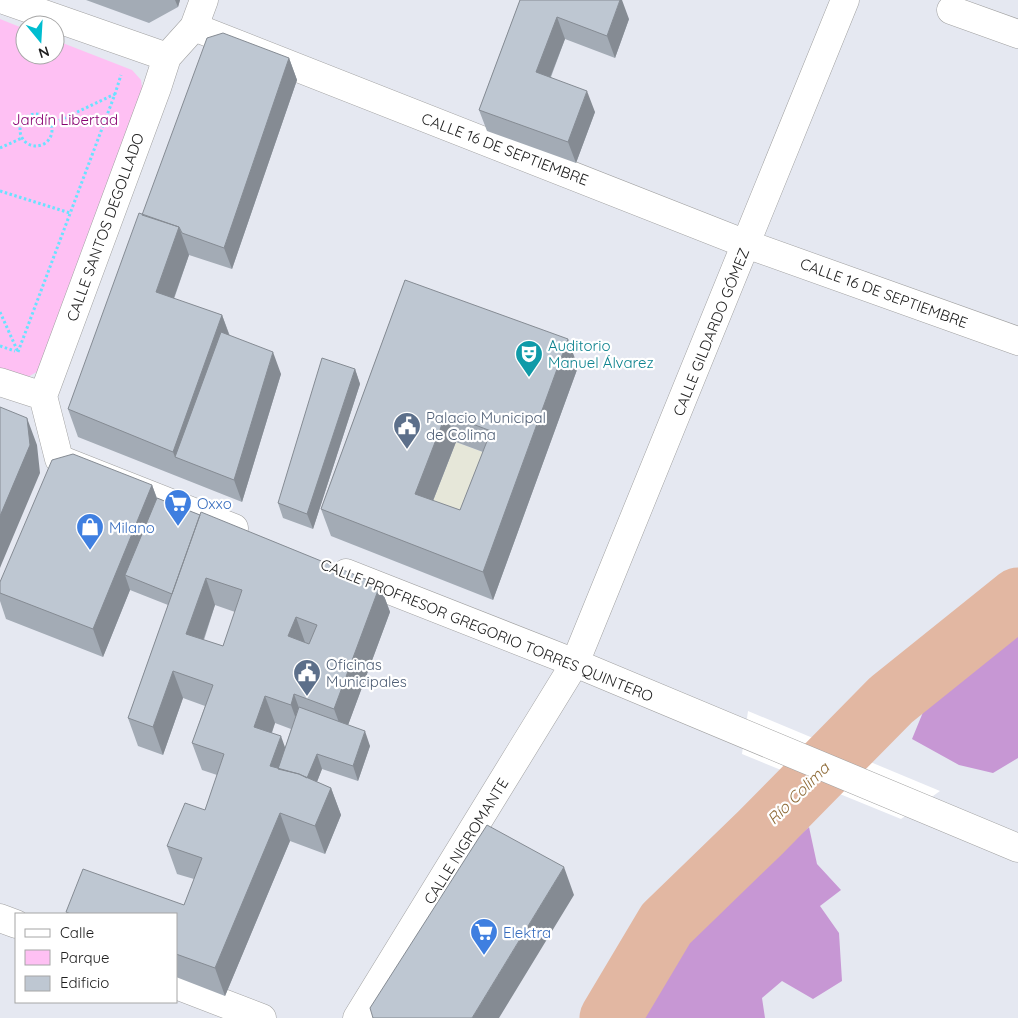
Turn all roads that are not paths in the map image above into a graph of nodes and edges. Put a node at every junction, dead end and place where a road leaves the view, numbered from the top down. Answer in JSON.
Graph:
{"nodes":[{"id":1,"x":4,"y":0,"type":"edge"},
{"id":2,"x":204,"y":0,"type":"edge"},
{"id":3,"x":845,"y":0,"type":"edge"},
{"id":4,"x":951,"y":10,"type":"dead end"},
{"id":5,"x":194,"y":27,"type":"junction"},
{"id":6,"x":1018,"y":34,"type":"edge"},
{"id":7,"x":167,"y":57,"type":"junction"},
{"id":8,"x":746,"y":244,"type":"junction"},
{"id":9,"x":1018,"y":341,"type":"edge"},
{"id":10,"x":0,"y":382,"type":"edge"},
{"id":11,"x":43,"y":396,"type":"junction"},
{"id":12,"x":257,"y":537,"type":"edge"},
{"id":13,"x":321,"y":563,"type":"edge"},
{"id":14,"x":575,"y":663,"type":"junction"},
{"id":15,"x":1018,"y":848,"type":"edge"},
{"id":16,"x":0,"y":918,"type":"edge"},
{"id":17,"x":15,"y":924,"type":"edge"},
{"id":18,"x":178,"y":986,"type":"edge"},
{"id":19,"x":262,"y":1018,"type":"edge"},
{"id":20,"x":357,"y":1018,"type":"edge"}],
"edges":[{"from":1,"to":7,"type":"street"},
{"from":2,"to":5,"type":"street"},
{"from":3,"to":8,"type":"street","name":"CALLE GILDARDO GÓMEZ"},
{"from":4,"to":6,"type":"street"},
{"from":5,"to":7,"type":"street"},
{"from":5,"to":8,"type":"street","name":"CALLE 16 DE SEPTIEMBRE"},
{"from":7,"to":11,"type":"street","name":"CALLE SANTOS DEGOLLADO"},
{"from":8,"to":9,"type":"street","name":"CALLE 16 DE SEPTIEMBRE"},
{"from":8,"to":14,"type":"street","name":"CALLE GILDARDO GÓMEZ"},
{"from":10,"to":11,"type":"street"},
{"from":11,"to":12,"type":"street"},
{"from":13,"to":14,"type":"street","name":"CALLE PROFRESOR GREGORIO TORRES QUINTERO"},
{"from":14,"to":15,"type":"street","name":"CALLE PROFRESOR GREGORIO TORRES QUINTERO"},
{"from":14,"to":20,"type":"street","name":"CALLE NIGROMANTE"},
{"from":16,"to":17,"type":"street"},
{"from":18,"to":19,"type":"street"}]}
